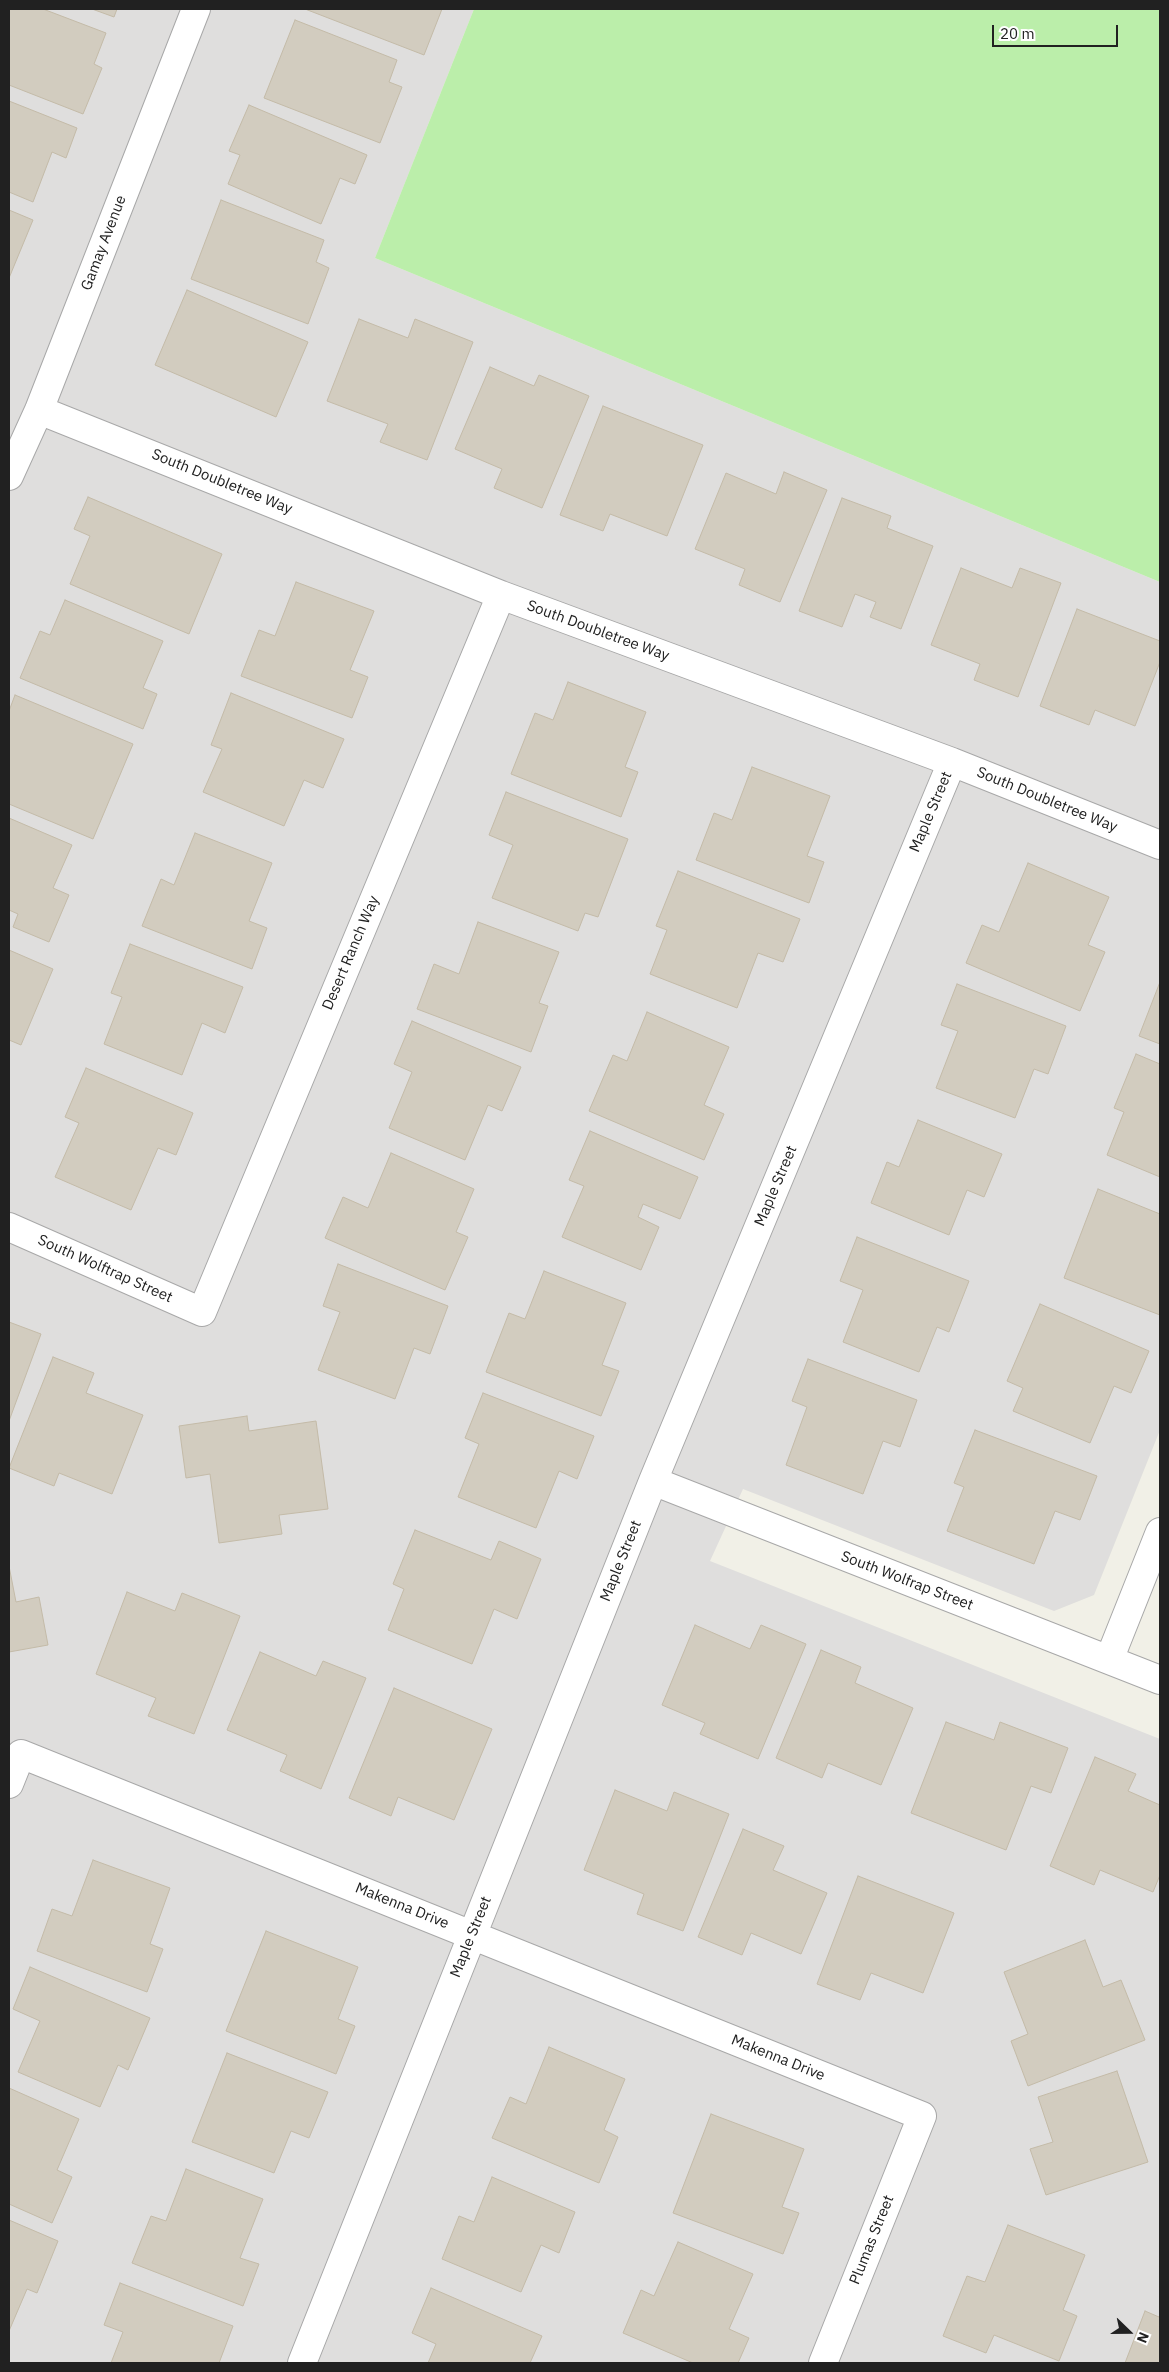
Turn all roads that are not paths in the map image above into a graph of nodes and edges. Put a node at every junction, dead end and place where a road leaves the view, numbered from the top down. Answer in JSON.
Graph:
{"nodes":[{"id":1,"x":196,"y":9,"type":"edge"},
{"id":2,"x":39,"y":410,"type":"junction"},
{"id":3,"x":9,"y":476,"type":"edge"},
{"id":4,"x":501,"y":595,"type":"junction"},
{"id":5,"x":952,"y":762,"type":"junction"},
{"id":6,"x":1160,"y":845,"type":"edge"},
{"id":7,"x":9,"y":1227,"type":"edge"},
{"id":8,"x":202,"y":1312,"type":"joint"},
{"id":9,"x":653,"y":1481,"type":"junction"},
{"id":10,"x":1160,"y":1532,"type":"edge"},
{"id":11,"x":1109,"y":1660,"type":"junction"},
{"id":12,"x":1160,"y":1680,"type":"edge"},
{"id":13,"x":9,"y":1784,"type":"edge"},
{"id":14,"x":472,"y":1934,"type":"junction"},
{"id":15,"x":922,"y":2116,"type":"joint"},
{"id":16,"x":302,"y":2363,"type":"edge"},
{"id":17,"x":823,"y":2363,"type":"edge"}],
"edges":[{"from":1,"to":2,"type":"street","name":"Gamay Avenue"},
{"from":2,"to":3,"type":"street","name":"Gamay Avenue"},
{"from":2,"to":4,"type":"street","name":"South Doubletree Way"},
{"from":4,"to":5,"type":"street","name":"South Doubletree Way"},
{"from":4,"to":8,"type":"street","name":"Desert Ranch Way"},
{"from":5,"to":6,"type":"street","name":"South Doubletree Way"},
{"from":5,"to":9,"type":"street","name":"Maple Street"},
{"from":7,"to":8,"type":"street","name":"South Wolftrap Street"},
{"from":9,"to":11,"type":"street","name":"South Wolfrap Street"},
{"from":9,"to":14,"type":"street","name":"Maple Street"},
{"from":10,"to":11,"type":"street"},
{"from":11,"to":12,"type":"street","name":"South Wolfrap Street"},
{"from":13,"to":14,"type":"street","name":"Makenna Drive"},
{"from":14,"to":15,"type":"street","name":"Makenna Drive"},
{"from":14,"to":16,"type":"street","name":"Maple Street"},
{"from":15,"to":17,"type":"street","name":"Plumas Street"}]}
